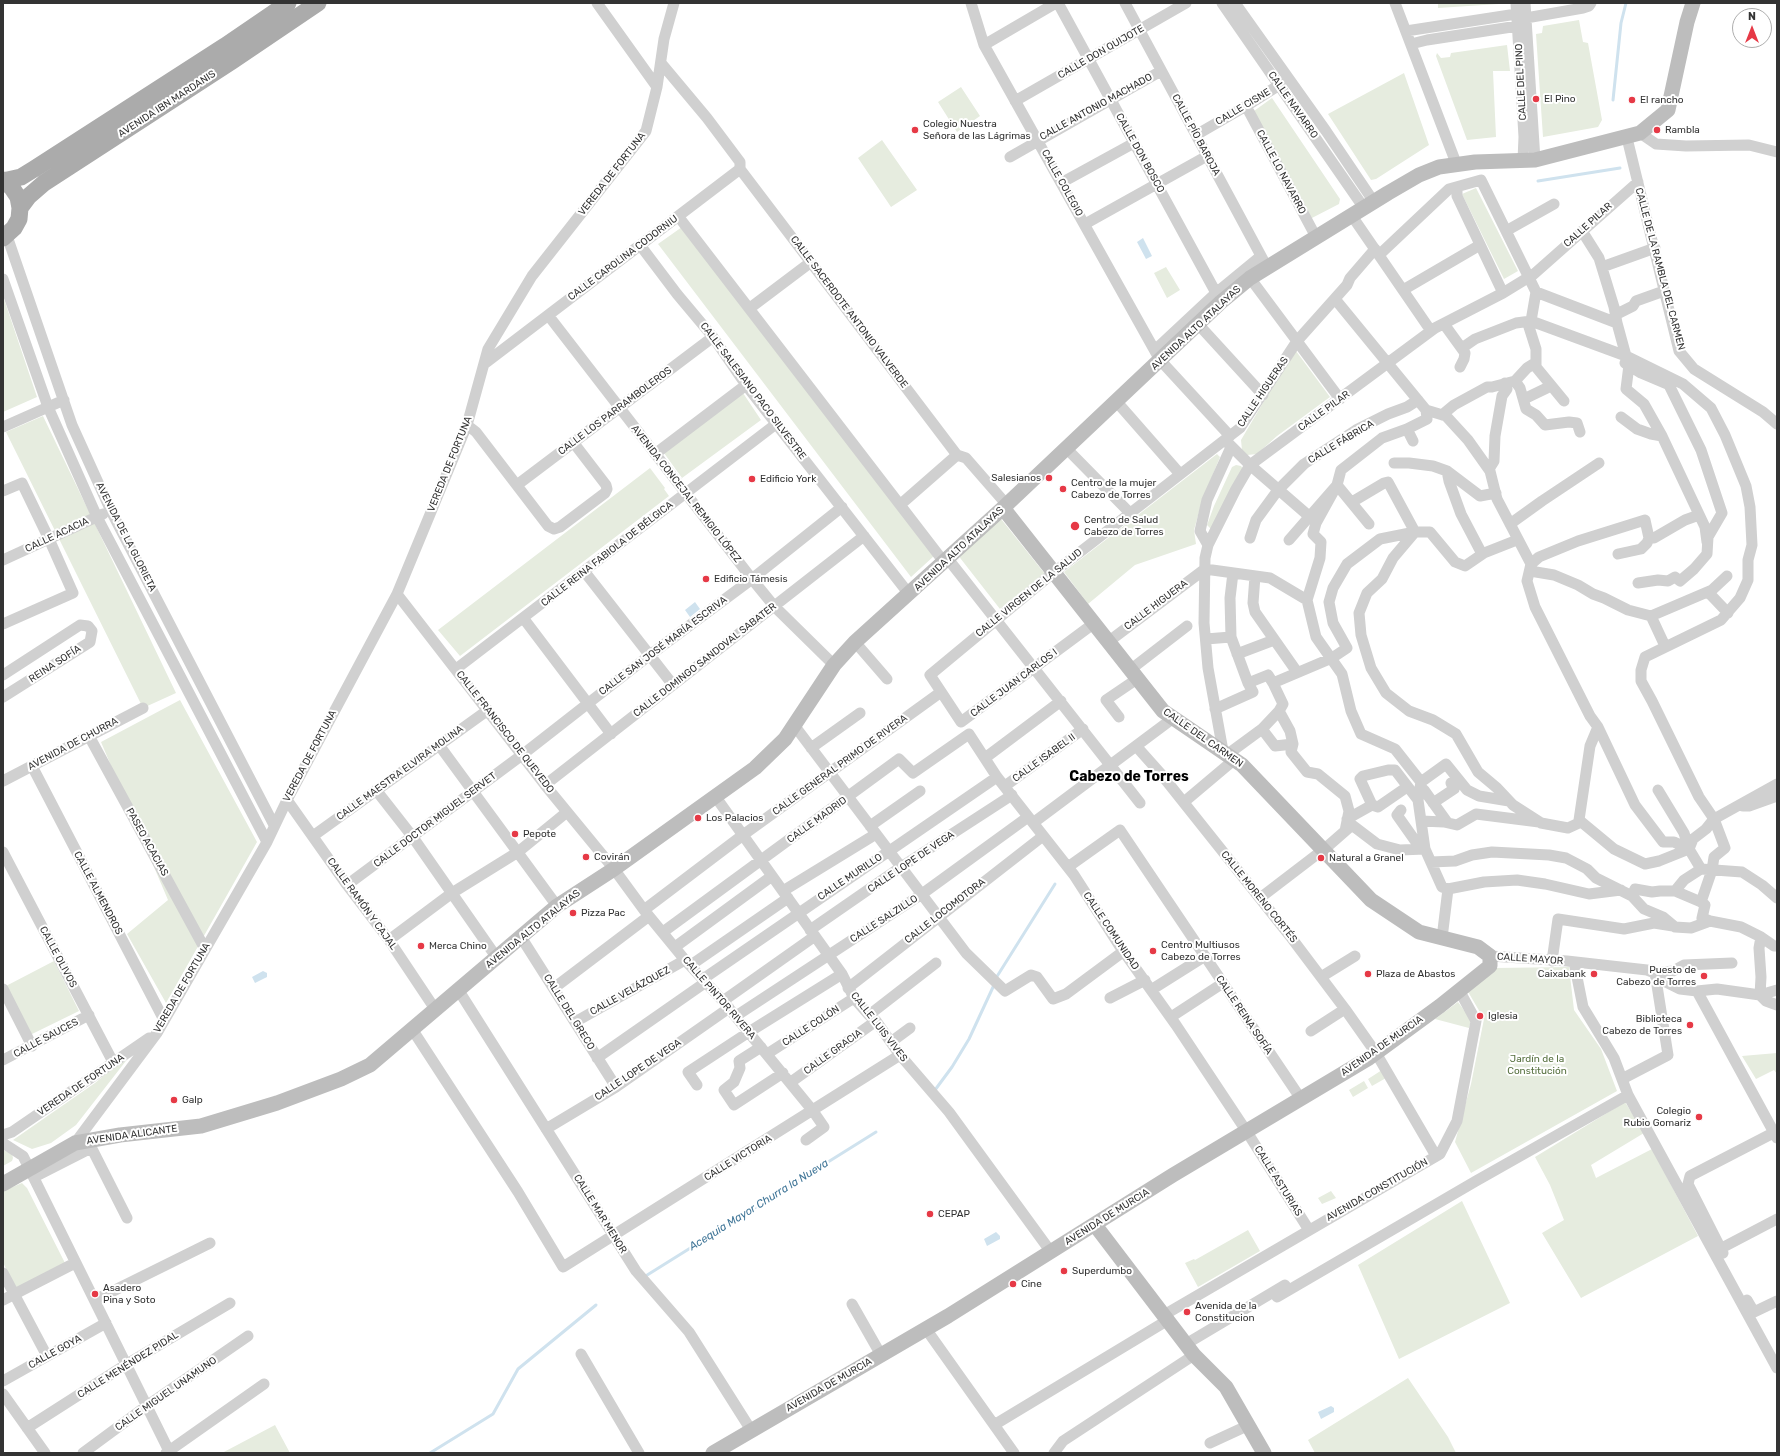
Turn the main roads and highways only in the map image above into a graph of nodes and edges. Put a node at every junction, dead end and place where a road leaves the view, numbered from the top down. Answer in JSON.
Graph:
{"nodes":[{"id":1,"x":288,"y":3,"type":"edge"},
{"id":2,"x":318,"y":3,"type":"edge"},
{"id":3,"x":1693,"y":3,"type":"edge"},
{"id":4,"x":3,"y":181,"type":"edge"},
{"id":5,"x":20,"y":208,"type":"junction"},
{"id":6,"x":5,"y":237,"type":"edge"},
{"id":7,"x":1005,"y":507,"type":"junction"},
{"id":8,"x":1490,"y":961,"type":"joint"},
{"id":9,"x":201,"y":1126,"type":"joint"},
{"id":10,"x":3,"y":1184,"type":"edge"},
{"id":11,"x":1095,"y":1225,"type":"junction"},
{"id":12,"x":713,"y":1453,"type":"edge"},
{"id":13,"x":1264,"y":1453,"type":"edge"}],
"edges":[{"from":1,"to":4,"type":"main road","name":"AVENIDA IBN MARDANIS"},
{"from":2,"to":5,"type":"main road","name":"AVENIDA IBN MARDANIS"},
{"from":3,"to":7,"type":"main road","name":"AVENIDA ALTO ATALAYAS"},
{"from":4,"to":5,"type":"main road"},
{"from":5,"to":6,"type":"main road"},
{"from":7,"to":8,"type":"main road","name":"CALLE DEL CARMEN"},
{"from":7,"to":9,"type":"main road","name":"AVENIDA ALTO ATALAYAS"},
{"from":8,"to":11,"type":"main road","name":"AVENIDA DE MURCIA"},
{"from":9,"to":10,"type":"main road","name":"AVENIDA ALICANTE"},
{"from":11,"to":12,"type":"main road","name":"AVENIDA DE MURCIA"},
{"from":11,"to":13,"type":"main road"}]}
